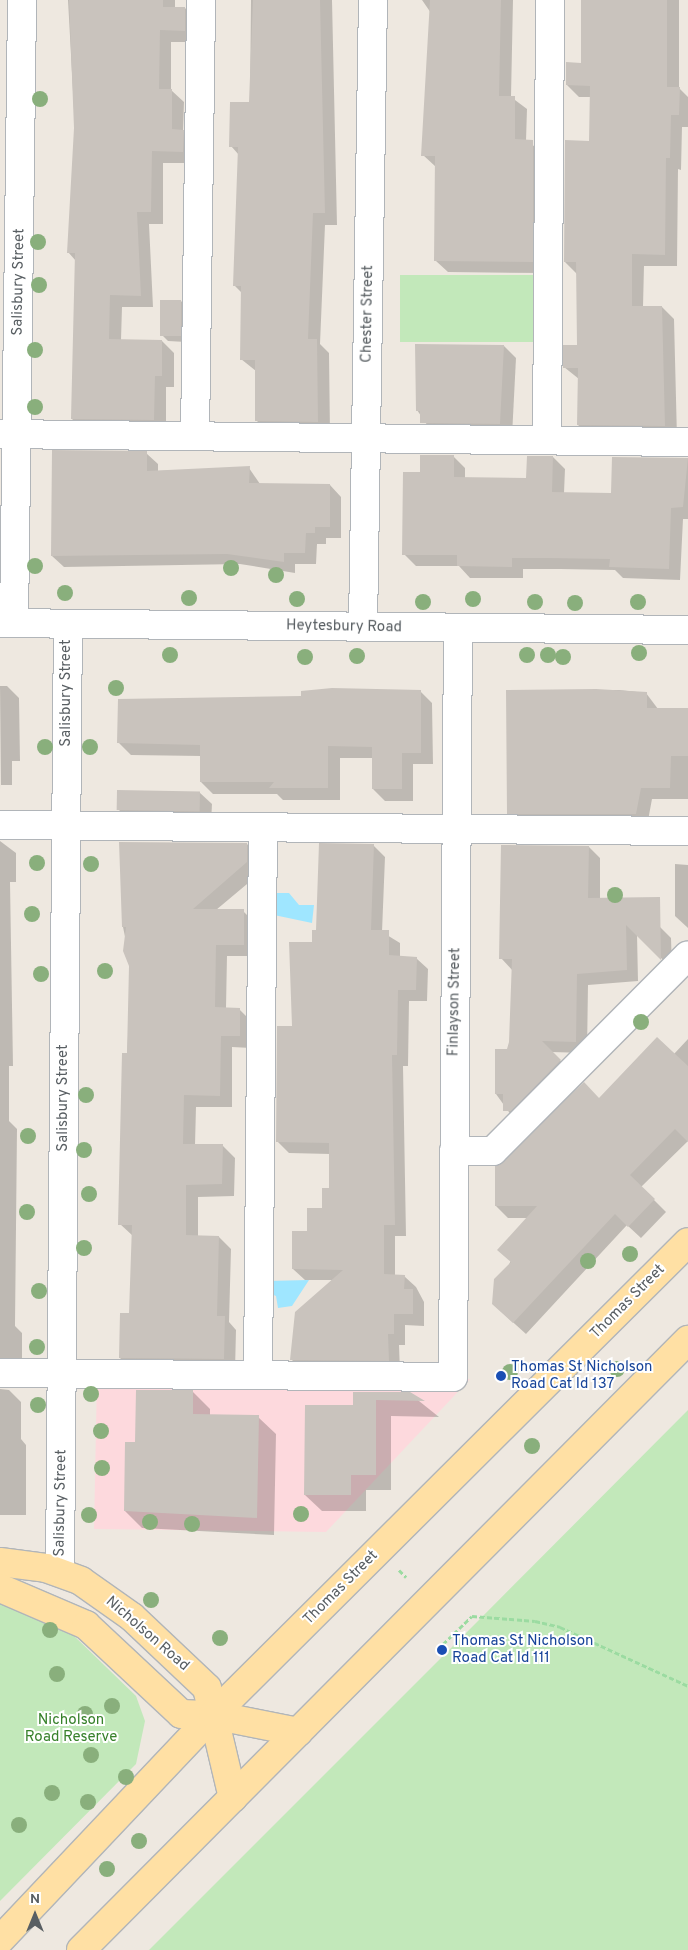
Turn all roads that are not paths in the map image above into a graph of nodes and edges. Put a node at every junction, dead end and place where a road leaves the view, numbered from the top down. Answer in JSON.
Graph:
{"nodes":[{"id":1,"x":22,"y":0,"type":"edge"},
{"id":2,"x":201,"y":0,"type":"edge"},
{"id":3,"x":373,"y":0,"type":"edge"},
{"id":4,"x":550,"y":0,"type":"edge"},
{"id":5,"x":9,"y":434,"type":"edge"},
{"id":6,"x":195,"y":436,"type":"junction"},
{"id":7,"x":366,"y":439,"type":"junction"},
{"id":8,"x":547,"y":440,"type":"junction"},
{"id":9,"x":688,"y":442,"type":"edge"},
{"id":10,"x":7,"y":623,"type":"edge"},
{"id":11,"x":68,"y":624,"type":"junction"},
{"id":12,"x":363,"y":627,"type":"junction"},
{"id":13,"x":458,"y":628,"type":"junction"},
{"id":14,"x":688,"y":630,"type":"edge"},
{"id":15,"x":0,"y":825,"type":"edge"},
{"id":16,"x":66,"y":825,"type":"junction"},
{"id":17,"x":263,"y":828,"type":"junction"},
{"id":18,"x":457,"y":830,"type":"junction"},
{"id":19,"x":688,"y":831,"type":"edge"},
{"id":20,"x":688,"y":954,"type":"edge"},
{"id":21,"x":454,"y":1151,"type":"junction"},
{"id":22,"x":688,"y":1242,"type":"edge"},
{"id":23,"x":688,"y":1340,"type":"edge"},
{"id":24,"x":0,"y":1373,"type":"edge"},
{"id":25,"x":62,"y":1374,"type":"junction"},
{"id":26,"x":258,"y":1375,"type":"junction"},
{"id":27,"x":0,"y":1562,"type":"edge"},
{"id":28,"x":60,"y":1572,"type":"junction"},
{"id":29,"x":0,"y":1588,"type":"edge"},
{"id":30,"x":213,"y":1715,"type":"junction"},
{"id":31,"x":298,"y":1732,"type":"junction"},
{"id":32,"x":233,"y":1798,"type":"junction"},
{"id":33,"x":0,"y":1940,"type":"edge"},
{"id":34,"x":81,"y":1950,"type":"edge"}],
"edges":[{"from":1,"to":5,"type":"street","name":"Salisbury Street"},
{"from":2,"to":6,"type":"street"},
{"from":3,"to":7,"type":"street","name":"Chester Street"},
{"from":4,"to":8,"type":"street"},
{"from":5,"to":6,"type":"street"},
{"from":5,"to":10,"type":"street","name":"Salisbury Street"},
{"from":6,"to":7,"type":"street"},
{"from":7,"to":8,"type":"street"},
{"from":7,"to":12,"type":"street","name":"Chester Street"},
{"from":8,"to":9,"type":"street"},
{"from":10,"to":11,"type":"street","name":"Heytesbury Road"},
{"from":11,"to":12,"type":"street","name":"Heytesbury Road"},
{"from":11,"to":16,"type":"street","name":"Salisbury Street"},
{"from":12,"to":13,"type":"street","name":"Heytesbury Road"},
{"from":13,"to":14,"type":"street","name":"Heytesbury Road"},
{"from":13,"to":18,"type":"street","name":"Finlayson Street"},
{"from":15,"to":16,"type":"street"},
{"from":16,"to":17,"type":"street"},
{"from":16,"to":25,"type":"street","name":"Salisbury Street"},
{"from":17,"to":18,"type":"street"},
{"from":17,"to":26,"type":"street"},
{"from":18,"to":19,"type":"street"},
{"from":18,"to":21,"type":"street","name":"Finlayson Street"},
{"from":20,"to":21,"type":"street"},
{"from":21,"to":26,"type":"street","name":"Finlayson Street"},
{"from":22,"to":30,"type":"main road","name":"Thomas Street"},
{"from":23,"to":31,"type":"main road"},
{"from":24,"to":25,"type":"street"},
{"from":25,"to":26,"type":"street"},
{"from":25,"to":28,"type":"street","name":"Salisbury Street"},
{"from":27,"to":28,"type":"main road","name":"Nicholson Road"},
{"from":28,"to":30,"type":"main road","name":"Nicholson Road"},
{"from":29,"to":30,"type":"main road"},
{"from":30,"to":31,"type":"main road"},
{"from":30,"to":32,"type":"main road","name":"Nicholson Road"},
{"from":30,"to":33,"type":"main road","name":"Thomas Street"},
{"from":31,"to":32,"type":"main road"},
{"from":32,"to":34,"type":"main road"}]}
